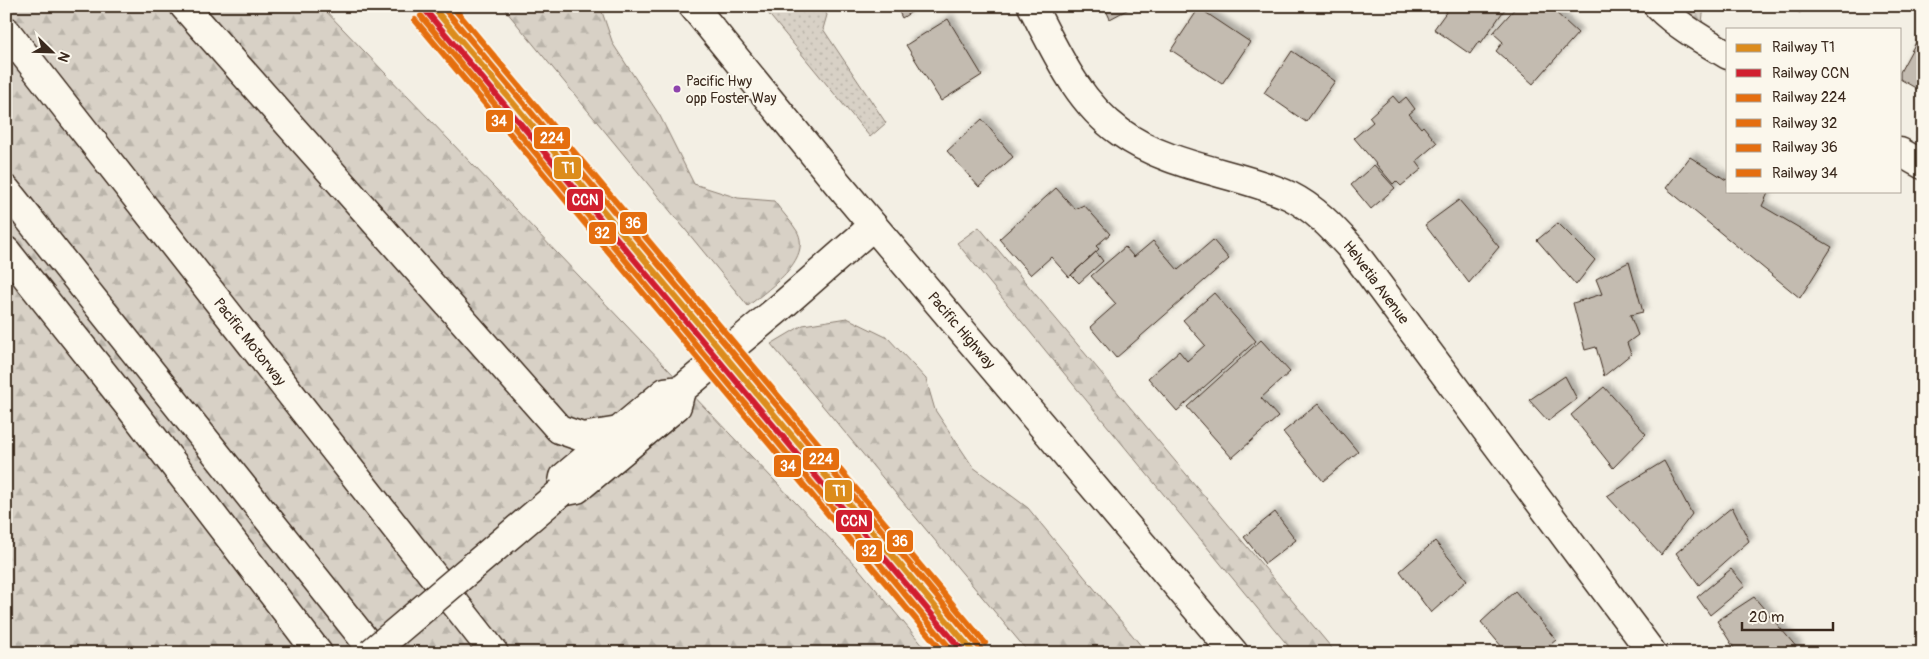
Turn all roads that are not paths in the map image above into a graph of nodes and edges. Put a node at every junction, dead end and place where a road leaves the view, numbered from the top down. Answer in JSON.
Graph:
{"nodes":[{"id":1,"x":184,"y":6,"type":"edge"},
{"id":2,"x":693,"y":6,"type":"edge"},
{"id":3,"x":1032,"y":6,"type":"edge"},
{"id":4,"x":1658,"y":6,"type":"edge"},
{"id":5,"x":6,"y":31,"type":"edge"},
{"id":6,"x":1726,"y":54,"type":"edge"},
{"id":7,"x":1902,"y":153,"type":"edge"},
{"id":8,"x":1923,"y":165,"type":"edge"},
{"id":9,"x":6,"y":190,"type":"edge"},
{"id":10,"x":873,"y":226,"type":"junction"},
{"id":11,"x":6,"y":251,"type":"edge"},
{"id":12,"x":681,"y":390,"type":"junction"},
{"id":13,"x":619,"y":431,"type":"junction"},
{"id":14,"x":562,"y":492,"type":"junction"},
{"id":15,"x":318,"y":653,"type":"edge"},
{"id":16,"x":371,"y":653,"type":"edge"},
{"id":17,"x":375,"y":653,"type":"edge"},
{"id":18,"x":494,"y":653,"type":"edge"},
{"id":19,"x":1234,"y":653,"type":"edge"},
{"id":20,"x":1652,"y":653,"type":"edge"}],
"edges":[{"from":1,"to":13,"type":"main road"},
{"from":2,"to":10,"type":"main road","name":"Pacific Highway"},
{"from":3,"to":20,"type":"main road","name":"Helvetia Avenue"},
{"from":4,"to":6,"type":"main road"},
{"from":5,"to":18,"type":"main road","name":"Pacific Motorway"},
{"from":7,"to":8,"type":"main road"},
{"from":9,"to":17,"type":"main road"},
{"from":10,"to":12,"type":"main road"},
{"from":10,"to":19,"type":"main road","name":"Pacific Highway"},
{"from":11,"to":15,"type":"main road"},
{"from":12,"to":13,"type":"main road"},
{"from":12,"to":14,"type":"main road"},
{"from":13,"to":14,"type":"main road"},
{"from":14,"to":16,"type":"main road","bridge":true}]}
